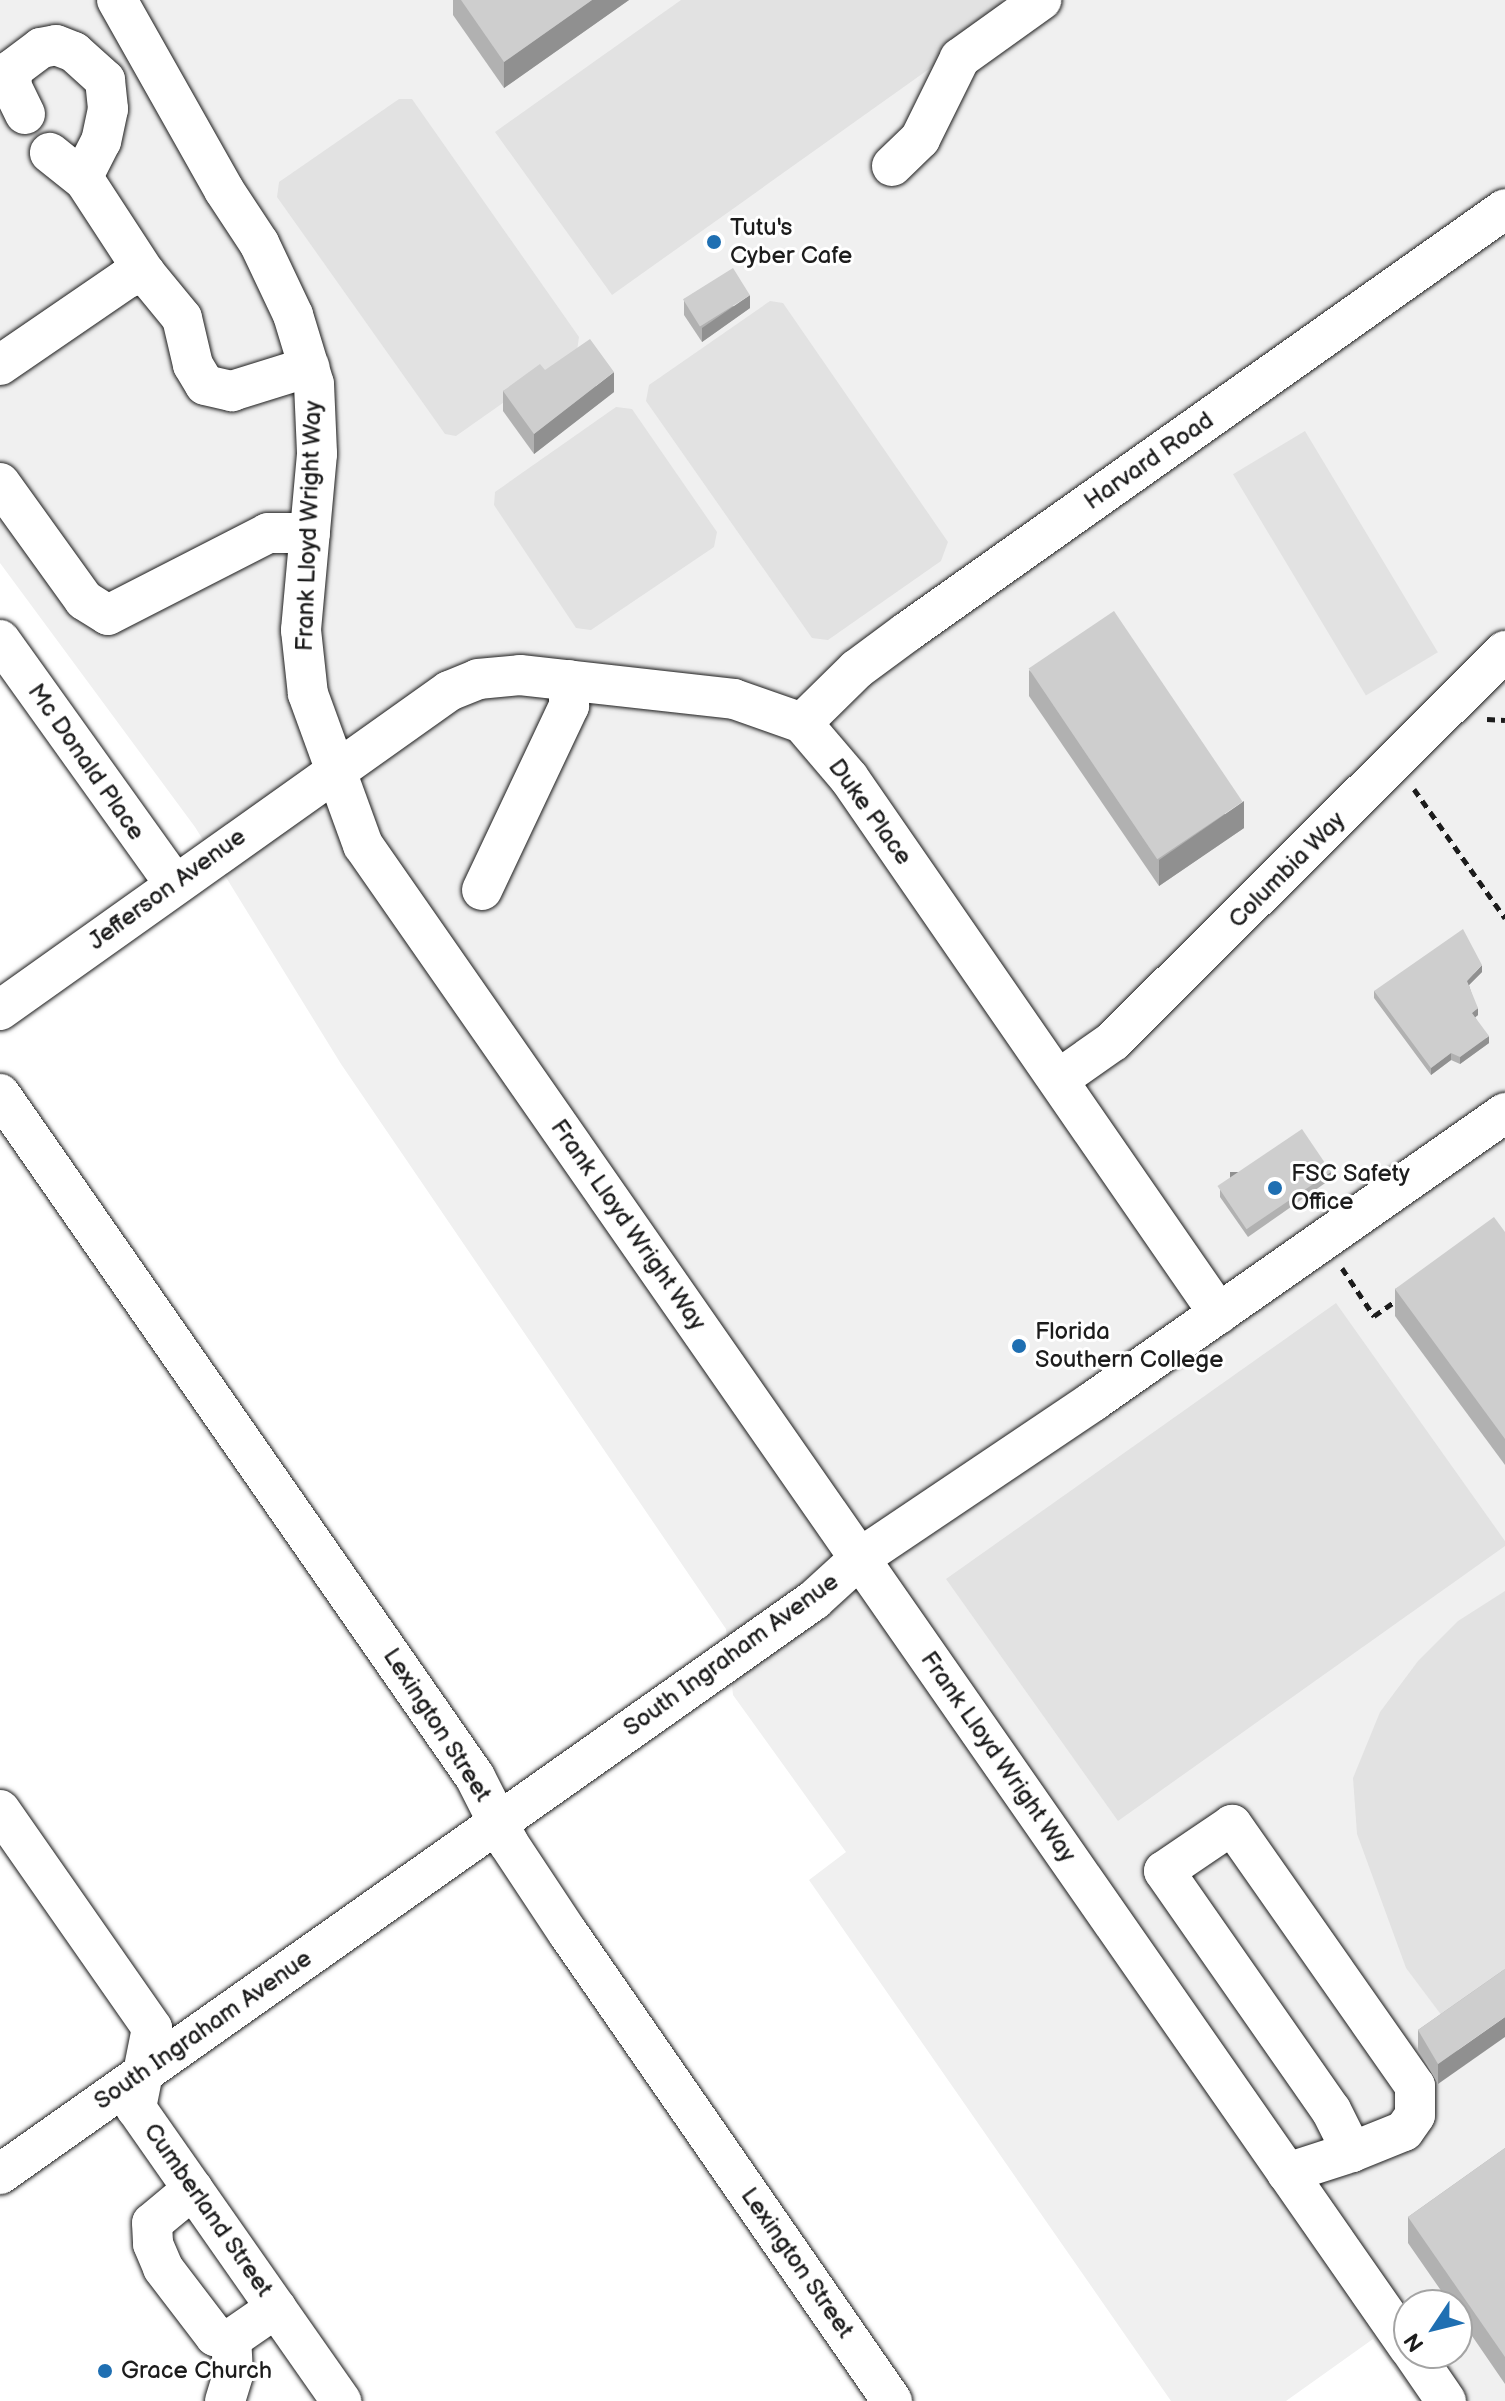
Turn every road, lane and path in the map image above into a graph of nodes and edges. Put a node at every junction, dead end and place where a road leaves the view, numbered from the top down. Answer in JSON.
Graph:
{"nodes":[{"id":1,"x":117,"y":0,"type":"edge"},
{"id":2,"x":1041,"y":0,"type":"edge"},
{"id":3,"x":25,"y":114,"type":"dead end"},
{"id":4,"x":50,"y":153,"type":"dead end"},
{"id":5,"x":892,"y":166,"type":"dead end"},
{"id":6,"x":85,"y":181,"type":"junction"},
{"id":7,"x":1505,"y":209,"type":"edge"},
{"id":8,"x":145,"y":273,"type":"junction"},
{"id":9,"x":0,"y":365,"type":"edge"},
{"id":10,"x":309,"y":367,"type":"junction"},
{"id":11,"x":0,"y":483,"type":"edge"},
{"id":12,"x":310,"y":533,"type":"junction"},
{"id":13,"x":0,"y":640,"type":"edge"},
{"id":14,"x":1505,"y":651,"type":"edge"},
{"id":15,"x":569,"y":680,"type":"junction"},
{"id":16,"x":1485,"y":703,"type":"edge"},
{"id":17,"x":1505,"y":720,"type":"edge"},
{"id":18,"x":802,"y":723,"type":"junction"},
{"id":19,"x":336,"y":770,"type":"junction"},
{"id":20,"x":1414,"y":788,"type":"dead end"},
{"id":21,"x":174,"y":883,"type":"junction"},
{"id":22,"x":482,"y":890,"type":"dead end"},
{"id":23,"x":1505,"y":918,"type":"edge"},
{"id":24,"x":0,"y":1010,"type":"edge"},
{"id":25,"x":1059,"y":1079,"type":"junction"},
{"id":26,"x":0,"y":1094,"type":"edge"},
{"id":27,"x":1505,"y":1113,"type":"edge"},
{"id":28,"x":1338,"y":1262,"type":"dead end"},
{"id":29,"x":1399,"y":1298,"type":"edge"},
{"id":30,"x":1219,"y":1314,"type":"junction"},
{"id":31,"x":860,"y":1558,"type":"junction"},
{"id":32,"x":0,"y":1810,"type":"edge"},
{"id":33,"x":498,"y":1821,"type":"junction"},
{"id":34,"x":146,"y":2070,"type":"junction"},
{"id":35,"x":1352,"y":2152,"type":"junction"},
{"id":36,"x":1287,"y":2173,"type":"junction"},
{"id":37,"x":0,"y":2174,"type":"edge"},
{"id":38,"x":193,"y":2189,"type":"junction"},
{"id":39,"x":276,"y":2308,"type":"junction"},
{"id":40,"x":1393,"y":2325,"type":"edge"},
{"id":41,"x":231,"y":2339,"type":"junction"},
{"id":42,"x":1424,"y":2369,"type":"edge"},
{"id":43,"x":225,"y":2401,"type":"edge"},
{"id":44,"x":341,"y":2401,"type":"edge"},
{"id":45,"x":892,"y":2401,"type":"edge"},
{"id":46,"x":1446,"y":2401,"type":"edge"}],
"edges":[{"from":1,"to":10,"type":"street","name":"Frank Lloyd Wright Way"},
{"from":2,"to":5,"type":"street"},
{"from":3,"to":6,"type":"street"},
{"from":4,"to":6,"type":"street"},
{"from":6,"to":8,"type":"street"},
{"from":7,"to":18,"type":"street","name":"Harvard Road"},
{"from":8,"to":9,"type":"street"},
{"from":8,"to":10,"type":"street"},
{"from":10,"to":12,"type":"street","name":"Frank Lloyd Wright Way"},
{"from":11,"to":12,"type":"street"},
{"from":12,"to":19,"type":"street","name":"Frank Lloyd Wright Way"},
{"from":13,"to":21,"type":"street","name":"Mc Donald Place"},
{"from":14,"to":16,"type":"street","name":"Columbia Way"},
{"from":15,"to":18,"type":"street"},
{"from":15,"to":19,"type":"street"},
{"from":15,"to":22,"type":"street"},
{"from":16,"to":17,"type":"path"},
{"from":16,"to":25,"type":"street","name":"Columbia Way"},
{"from":18,"to":25,"type":"street","name":"Duke Place"},
{"from":19,"to":21,"type":"street","name":"Jefferson Avenue"},
{"from":19,"to":31,"type":"street","name":"Frank Lloyd Wright Way"},
{"from":20,"to":23,"type":"path"},
{"from":21,"to":24,"type":"street","name":"Jefferson Avenue"},
{"from":25,"to":30,"type":"street","name":"Duke Place"},
{"from":26,"to":33,"type":"street","name":"Lexington Street"},
{"from":27,"to":30,"type":"street","name":"South Ingraham Avenue"},
{"from":28,"to":29,"type":"path"},
{"from":30,"to":31,"type":"street","name":"South Ingraham Avenue"},
{"from":31,"to":33,"type":"street","name":"South Ingraham Avenue"},
{"from":31,"to":36,"type":"street","name":"Frank Lloyd Wright Way"},
{"from":32,"to":34,"type":"street","name":"Cumberland Street"},
{"from":33,"to":34,"type":"street","name":"South Ingraham Avenue"},
{"from":33,"to":45,"type":"street","name":"Lexington Street"},
{"from":34,"to":37,"type":"street","name":"South Ingraham Avenue"},
{"from":34,"to":38,"type":"street","name":"Cumberland Street"},
{"from":35,"to":35,"type":"street"},
{"from":35,"to":36,"type":"street"},
{"from":36,"to":40,"type":"street","name":"Frank Lloyd Wright Way"},
{"from":38,"to":39,"type":"street","name":"Cumberland Street"},
{"from":38,"to":41,"type":"street"},
{"from":39,"to":41,"type":"street"},
{"from":39,"to":44,"type":"street","name":"Cumberland Street"},
{"from":41,"to":43,"type":"street"},
{"from":42,"to":46,"type":"street"}]}
